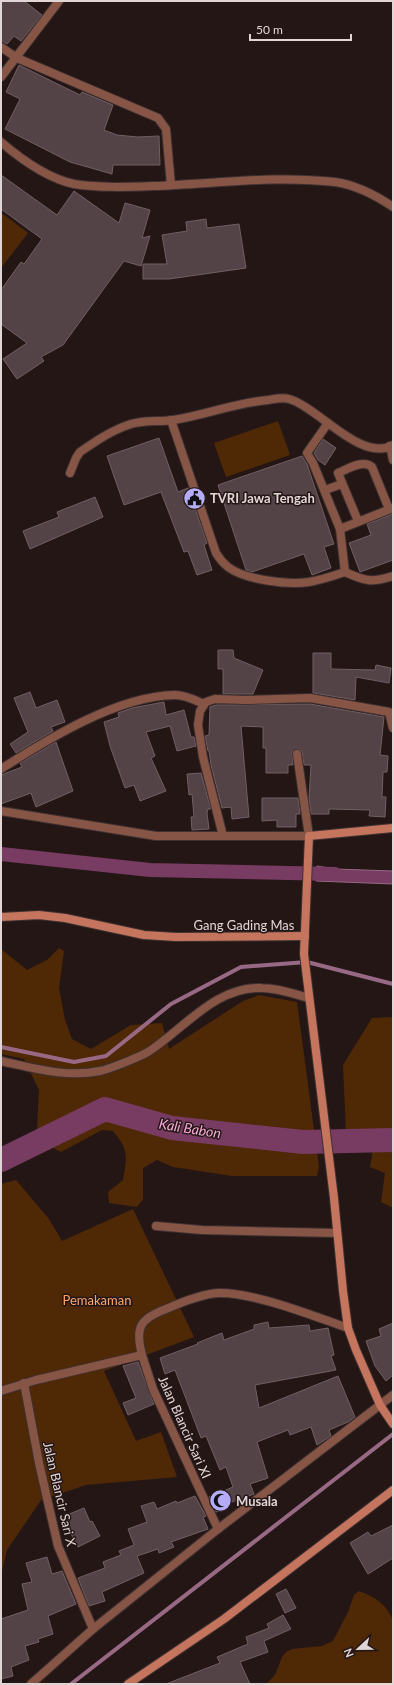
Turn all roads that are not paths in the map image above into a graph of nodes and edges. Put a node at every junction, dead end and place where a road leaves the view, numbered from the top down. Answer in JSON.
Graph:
{"nodes":[{"id":1,"x":59,"y":1,"type":"edge"},
{"id":2,"x":1,"y":47,"type":"edge"},
{"id":3,"x":17,"y":58,"type":"junction"},
{"id":4,"x":1,"y":78,"type":"edge"},
{"id":5,"x":1,"y":142,"type":"edge"},
{"id":6,"x":171,"y":185,"type":"junction"},
{"id":7,"x":393,"y":207,"type":"edge"},
{"id":8,"x":171,"y":420,"type":"junction"},
{"id":9,"x":328,"y":423,"type":"junction"},
{"id":10,"x":392,"y":446,"type":"edge"},
{"id":11,"x":393,"y":460,"type":"edge"},
{"id":12,"x":70,"y":473,"type":"dead end"},
{"id":13,"x":342,"y":484,"type":"junction"},
{"id":14,"x":325,"y":490,"type":"junction"},
{"id":15,"x":391,"y":509,"type":"edge"},
{"id":16,"x":358,"y":521,"type":"junction"},
{"id":17,"x":340,"y":528,"type":"junction"},
{"id":18,"x":345,"y":572,"type":"junction"},
{"id":19,"x":393,"y":576,"type":"edge"},
{"id":20,"x":204,"y":704,"type":"junction"},
{"id":21,"x":393,"y":728,"type":"edge"},
{"id":22,"x":297,"y":754,"type":"dead end"},
{"id":23,"x":1,"y":769,"type":"edge"},
{"id":24,"x":1,"y":811,"type":"edge"},
{"id":25,"x":393,"y":828,"type":"edge"},
{"id":26,"x":223,"y":836,"type":"junction"},
{"id":27,"x":309,"y":836,"type":"junction"},
{"id":28,"x":1,"y":917,"type":"edge"},
{"id":29,"x":305,"y":936,"type":"junction"},
{"id":30,"x":309,"y":998,"type":"junction"},
{"id":31,"x":1,"y":1061,"type":"edge"},
{"id":32,"x":156,"y":1226,"type":"dead end"},
{"id":33,"x":337,"y":1233,"type":"junction"},
{"id":34,"x":348,"y":1328,"type":"junction"},
{"id":35,"x":142,"y":1355,"type":"junction"},
{"id":36,"x":24,"y":1383,"type":"junction"},
{"id":37,"x":1,"y":1391,"type":"edge"},
{"id":38,"x":393,"y":1395,"type":"edge"},
{"id":39,"x":380,"y":1405,"type":"junction"},
{"id":40,"x":393,"y":1424,"type":"edge"},
{"id":41,"x":393,"y":1490,"type":"edge"},
{"id":42,"x":218,"y":1529,"type":"junction"},
{"id":43,"x":93,"y":1629,"type":"junction"},
{"id":44,"x":31,"y":1684,"type":"edge"},
{"id":45,"x":128,"y":1684,"type":"edge"}],
"edges":[{"from":1,"to":3,"type":"street"},
{"from":2,"to":3,"type":"street"},
{"from":3,"to":4,"type":"street"},
{"from":3,"to":6,"type":"street"},
{"from":5,"to":6,"type":"street"},
{"from":6,"to":7,"type":"street"},
{"from":8,"to":9,"type":"street"},
{"from":8,"to":12,"type":"street"},
{"from":8,"to":18,"type":"street"},
{"from":9,"to":10,"type":"street"},
{"from":9,"to":14,"type":"street"},
{"from":10,"to":11,"type":"street"},
{"from":13,"to":14,"type":"street"},
{"from":13,"to":15,"type":"street"},
{"from":13,"to":16,"type":"street"},
{"from":14,"to":17,"type":"street"},
{"from":15,"to":16,"type":"street"},
{"from":16,"to":17,"type":"street"},
{"from":17,"to":18,"type":"street"},
{"from":18,"to":19,"type":"street"},
{"from":20,"to":21,"type":"street"},
{"from":20,"to":23,"type":"street"},
{"from":20,"to":26,"type":"street"},
{"from":22,"to":27,"type":"street"},
{"from":24,"to":26,"type":"street"},
{"from":25,"to":27,"type":"main road"},
{"from":26,"to":27,"type":"street"},
{"from":27,"to":29,"type":"main road","name":"Gang Gading Mas"},
{"from":28,"to":29,"type":"main road","name":"Gang Gading Mas"},
{"from":29,"to":30,"type":"main road"},
{"from":30,"to":31,"type":"street"},
{"from":30,"to":33,"type":"main road"},
{"from":32,"to":33,"type":"street"},
{"from":33,"to":34,"type":"main road"},
{"from":34,"to":35,"type":"street","name":"Jalan Blancir Sari XI"},
{"from":34,"to":39,"type":"main road"},
{"from":35,"to":36,"type":"street"},
{"from":35,"to":42,"type":"street","name":"Jalan Blancir Sari XI"},
{"from":36,"to":37,"type":"street"},
{"from":36,"to":43,"type":"street","name":"Jalan Blancir Sari X"},
{"from":38,"to":39,"type":"street"},
{"from":39,"to":40,"type":"main road"},
{"from":39,"to":42,"type":"street"},
{"from":41,"to":45,"type":"main road"},
{"from":42,"to":43,"type":"street"},
{"from":43,"to":44,"type":"street"}]}
